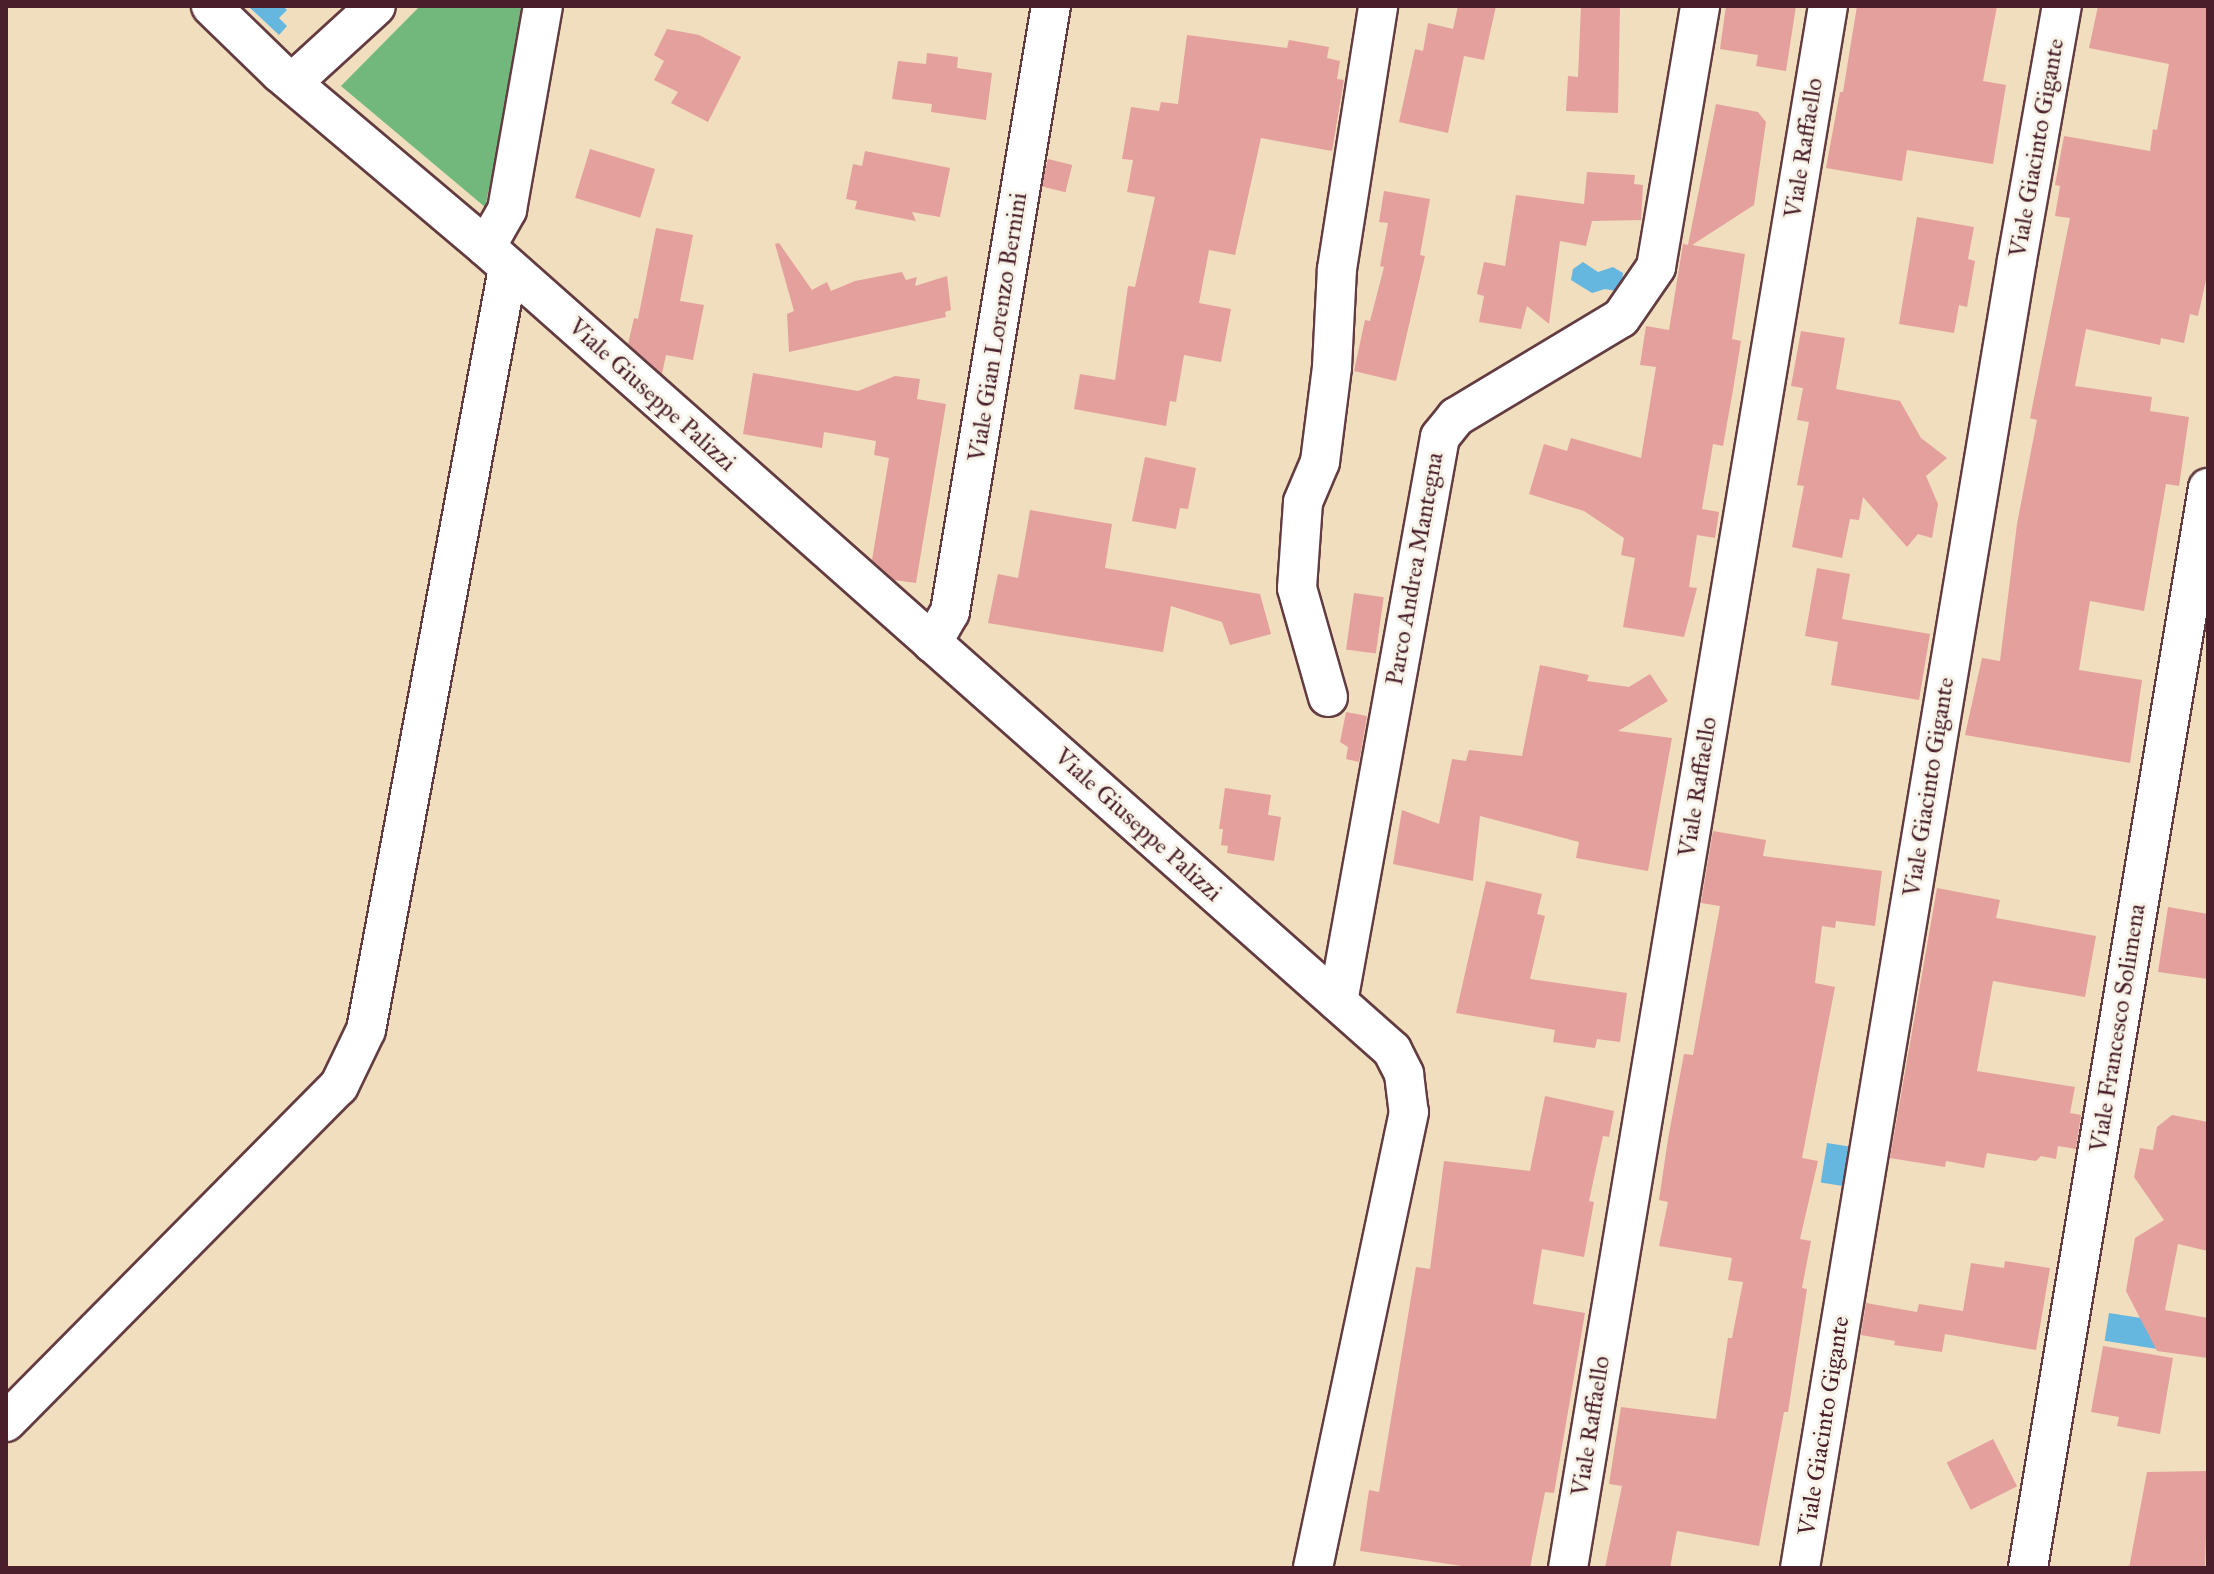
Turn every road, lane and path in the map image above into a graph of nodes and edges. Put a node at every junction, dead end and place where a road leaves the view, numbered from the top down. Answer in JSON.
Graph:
{"nodes":[{"id":1,"x":211,"y":6,"type":"edge"},
{"id":2,"x":376,"y":6,"type":"edge"},
{"id":3,"x":543,"y":6,"type":"edge"},
{"id":4,"x":1051,"y":6,"type":"edge"},
{"id":5,"x":1378,"y":6,"type":"edge"},
{"id":6,"x":1700,"y":6,"type":"edge"},
{"id":7,"x":1828,"y":6,"type":"edge"},
{"id":8,"x":2062,"y":6,"type":"edge"},
{"id":9,"x":295,"y":85,"type":"junction"},
{"id":10,"x":497,"y":257,"type":"junction"},
{"id":11,"x":2208,"y":488,"type":"edge"},
{"id":12,"x":932,"y":643,"type":"junction"},
{"id":13,"x":1328,"y":697,"type":"dead end"},
{"id":14,"x":1338,"y":1002,"type":"junction"},
{"id":15,"x":6,"y":1422,"type":"edge"},
{"id":16,"x":1313,"y":1568,"type":"edge"},
{"id":17,"x":1568,"y":1568,"type":"edge"},
{"id":18,"x":1800,"y":1568,"type":"edge"},
{"id":19,"x":2028,"y":1568,"type":"edge"}],
"edges":[{"from":1,"to":9,"type":"street","name":"Viale Giuseppe Palizzi"},
{"from":2,"to":9,"type":"street"},
{"from":3,"to":10,"type":"street"},
{"from":4,"to":12,"type":"street","name":"Viale Gian Lorenzo Bernini"},
{"from":5,"to":13,"type":"street"},
{"from":6,"to":14,"type":"street","name":"Parco Andrea Mantegna"},
{"from":7,"to":17,"type":"street","name":"Viale Raffaello"},
{"from":8,"to":18,"type":"street","name":"Viale Giacinto Gigante"},
{"from":9,"to":10,"type":"street","name":"Viale Giuseppe Palizzi"},
{"from":10,"to":12,"type":"street","name":"Viale Giuseppe Palizzi"},
{"from":10,"to":15,"type":"street"},
{"from":11,"to":19,"type":"street","name":"Viale Francesco Solimena"},
{"from":12,"to":14,"type":"street","name":"Viale Giuseppe Palizzi"},
{"from":14,"to":16,"type":"street","name":"Viale Giuseppe Palizzi"}]}
